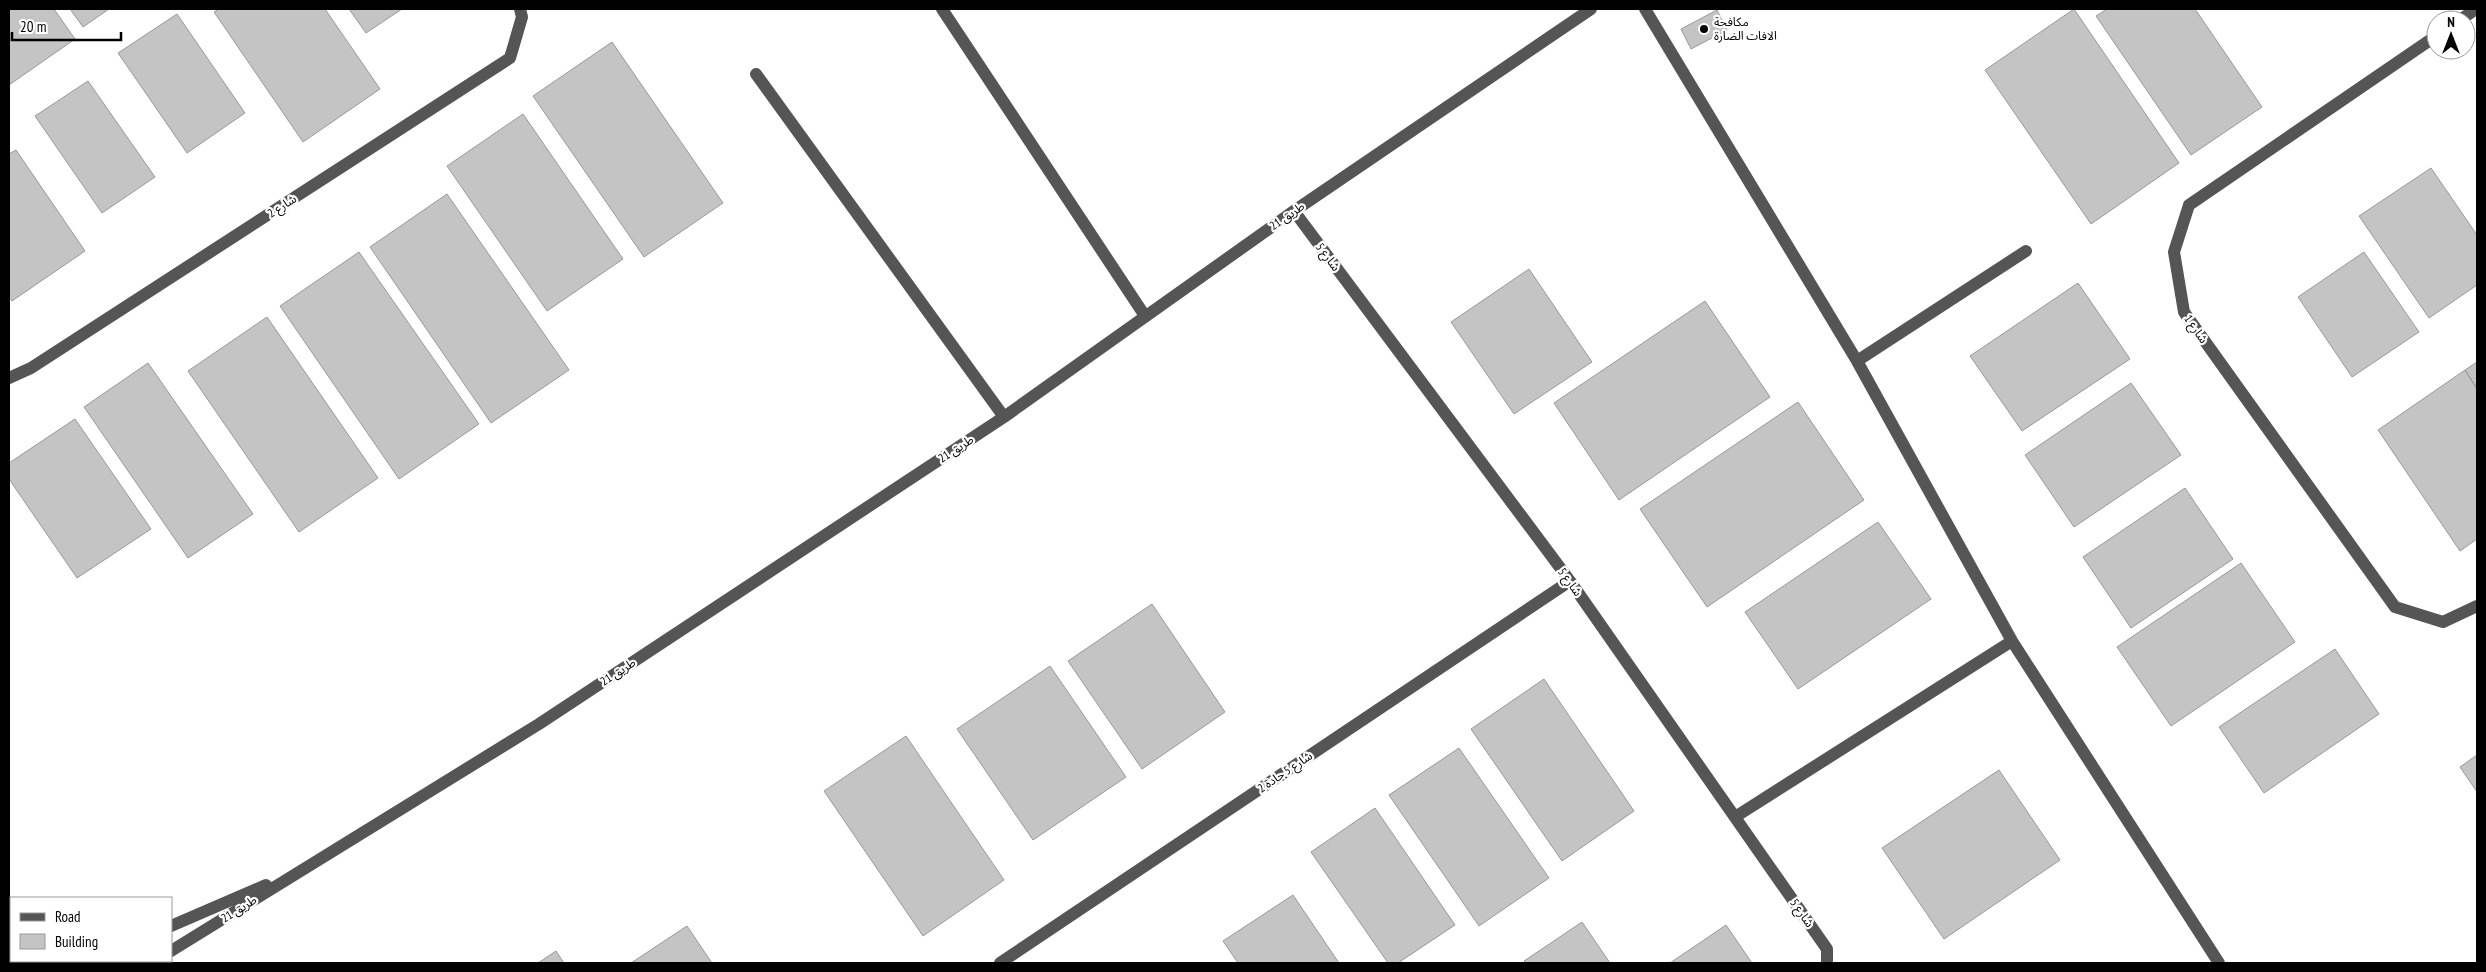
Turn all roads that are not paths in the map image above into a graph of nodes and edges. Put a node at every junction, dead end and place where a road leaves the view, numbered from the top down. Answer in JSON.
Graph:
{"nodes":[{"id":1,"x":520,"y":9,"type":"edge"},
{"id":2,"x":942,"y":9,"type":"edge"},
{"id":3,"x":1591,"y":9,"type":"edge"},
{"id":4,"x":1645,"y":9,"type":"edge"},
{"id":5,"x":2426,"y":43,"type":"edge"},
{"id":6,"x":756,"y":74,"type":"dead end"},
{"id":7,"x":1294,"y":211,"type":"junction"},
{"id":8,"x":2026,"y":251,"type":"dead end"},
{"id":9,"x":1145,"y":316,"type":"junction"},
{"id":10,"x":1857,"y":361,"type":"junction"},
{"id":11,"x":9,"y":378,"type":"edge"},
{"id":12,"x":1004,"y":417,"type":"junction"},
{"id":13,"x":1570,"y":582,"type":"junction"},
{"id":14,"x":2477,"y":606,"type":"edge"},
{"id":15,"x":2012,"y":641,"type":"junction"},
{"id":16,"x":1735,"y":817,"type":"junction"},
{"id":17,"x":307,"y":867,"type":"junction"},
{"id":18,"x":172,"y":926,"type":"edge"},
{"id":19,"x":172,"y":950,"type":"edge"},
{"id":20,"x":1000,"y":963,"type":"edge"},
{"id":21,"x":1827,"y":963,"type":"edge"},
{"id":22,"x":2219,"y":963,"type":"edge"}],
"edges":[{"from":1,"to":11,"type":"street","name":"شارع 2"},
{"from":2,"to":9,"type":"street"},
{"from":3,"to":7,"type":"street","name":"طريق 21"},
{"from":4,"to":10,"type":"street"},
{"from":5,"to":14,"type":"street","name":"شارع 1"},
{"from":6,"to":12,"type":"street"},
{"from":7,"to":9,"type":"street","name":"طريق 21"},
{"from":7,"to":13,"type":"street","name":"شارع 5"},
{"from":8,"to":10,"type":"street"},
{"from":9,"to":12,"type":"street","name":"طريق 21"},
{"from":10,"to":15,"type":"street"},
{"from":12,"to":17,"type":"street","name":"طريق 21"},
{"from":13,"to":16,"type":"street","name":"شارع 5"},
{"from":13,"to":20,"type":"street","name":"شارع 5 جادة 2"},
{"from":15,"to":16,"type":"street"},
{"from":15,"to":22,"type":"street"},
{"from":16,"to":21,"type":"street","name":"شارع 5"},
{"from":17,"to":18,"type":"street","name":"طريق 21"},
{"from":17,"to":19,"type":"street","name":"طريق 21"}]}
